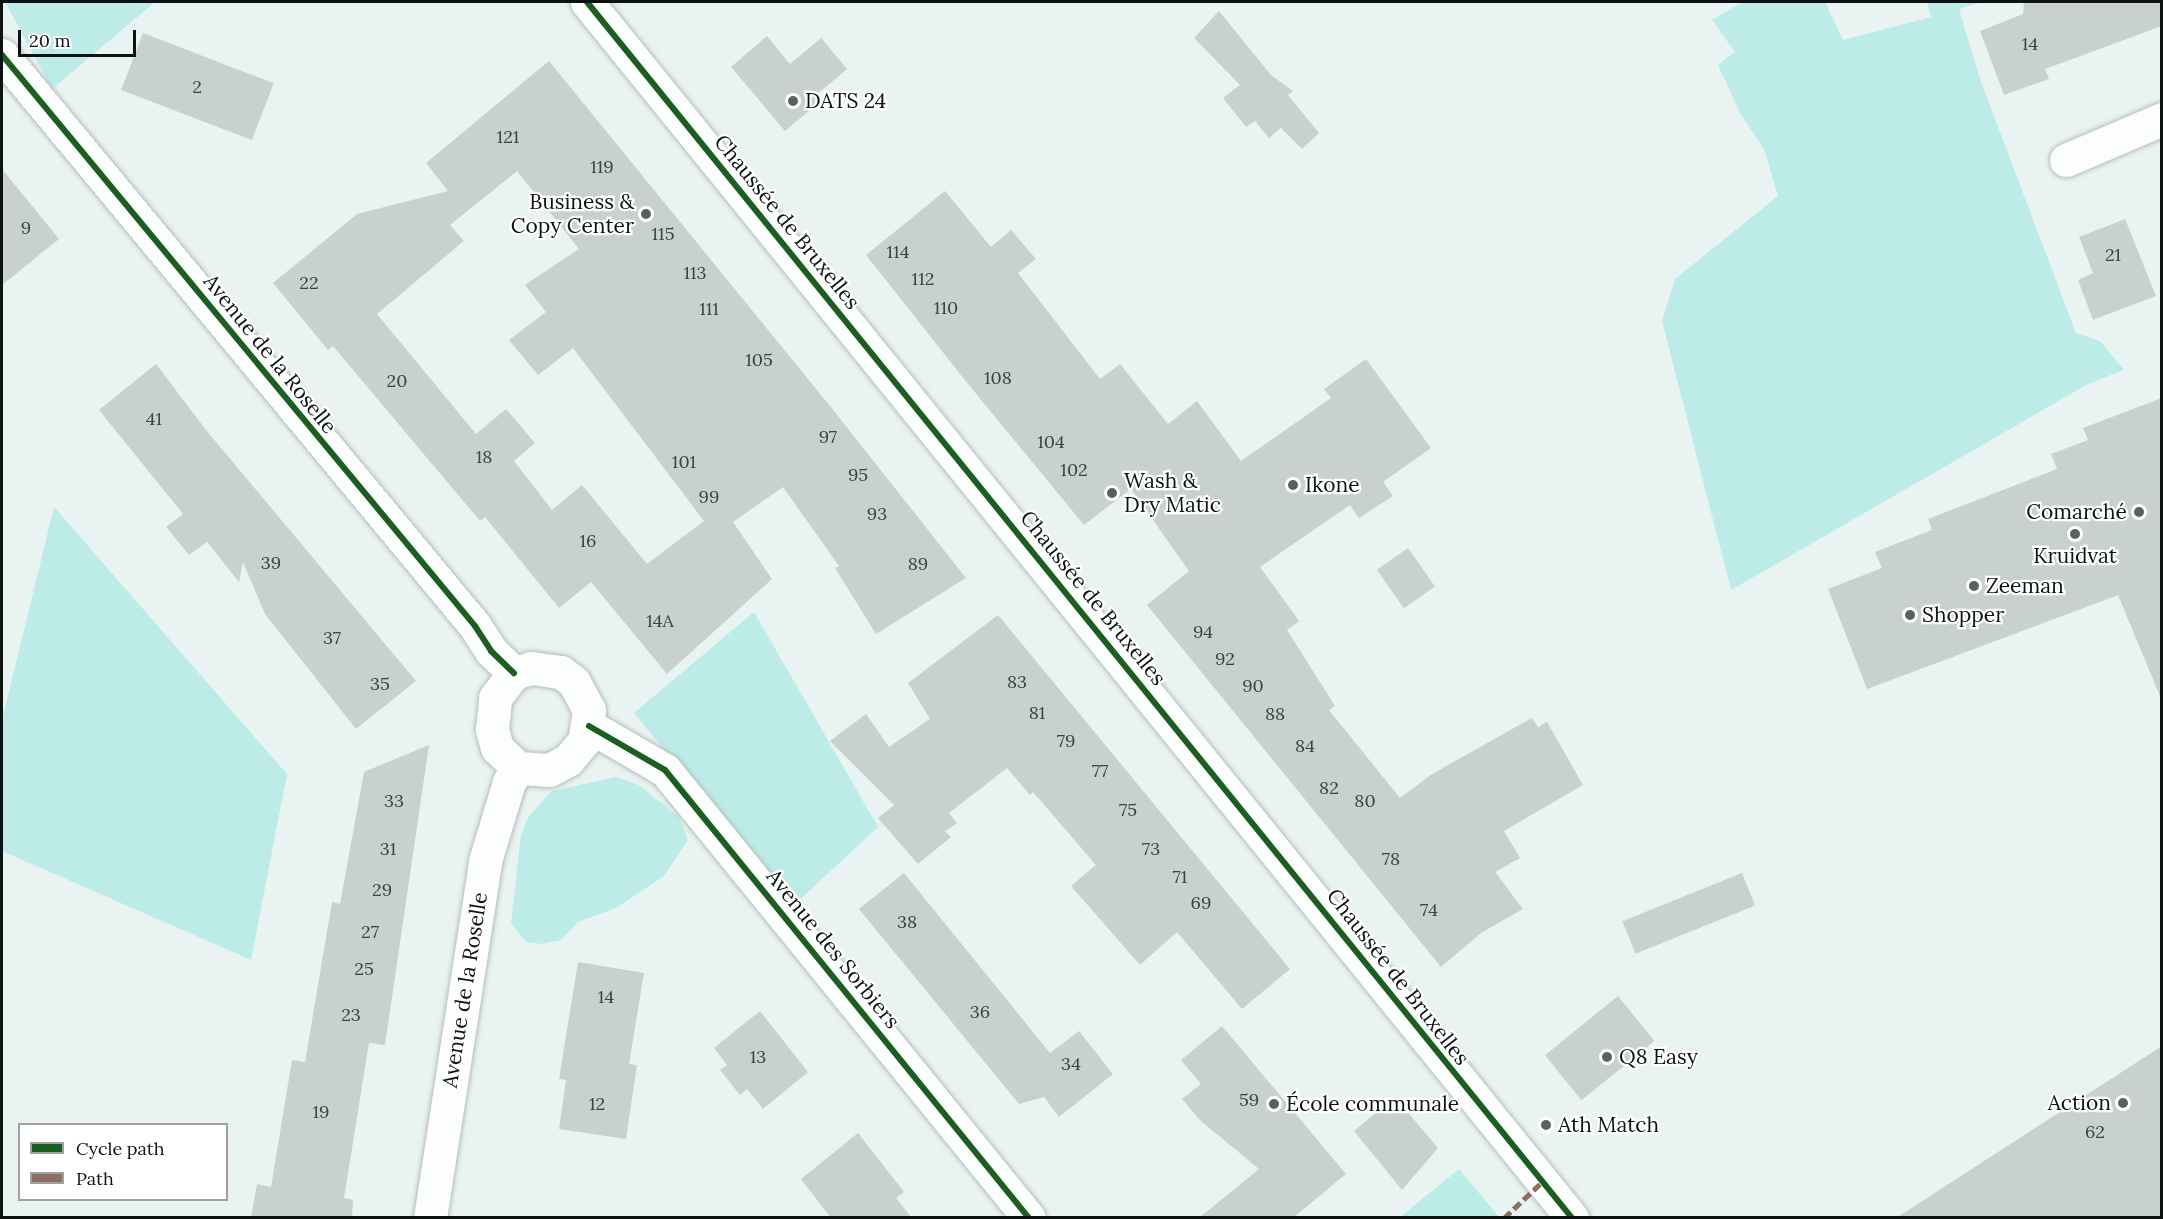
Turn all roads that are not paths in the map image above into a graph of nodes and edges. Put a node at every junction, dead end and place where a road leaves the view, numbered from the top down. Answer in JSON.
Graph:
{"nodes":[{"id":1,"x":587,"y":2,"type":"edge"},
{"id":2,"x":2,"y":55,"type":"edge"},
{"id":3,"x":2162,"y":119,"type":"edge"},
{"id":4,"x":2066,"y":160,"type":"dead end"},
{"id":5,"x":514,"y":673,"type":"junction"},
{"id":6,"x":589,"y":726,"type":"junction"},
{"id":7,"x":518,"y":768,"type":"junction"},
{"id":8,"x":430,"y":1218,"type":"edge"},
{"id":9,"x":1029,"y":1218,"type":"edge"},
{"id":10,"x":1572,"y":1218,"type":"edge"}],
"edges":[{"from":1,"to":10,"type":"street","name":"Chaussée de Bruxelles"},
{"from":2,"to":5,"type":"street","name":"Avenue de la Roselle"},
{"from":3,"to":4,"type":"street"},
{"from":5,"to":6,"type":"street"},
{"from":5,"to":7,"type":"street"},
{"from":6,"to":7,"type":"street"},
{"from":6,"to":9,"type":"street","name":"Avenue des Sorbiers"},
{"from":7,"to":8,"type":"street","name":"Avenue de la Roselle"}]}
